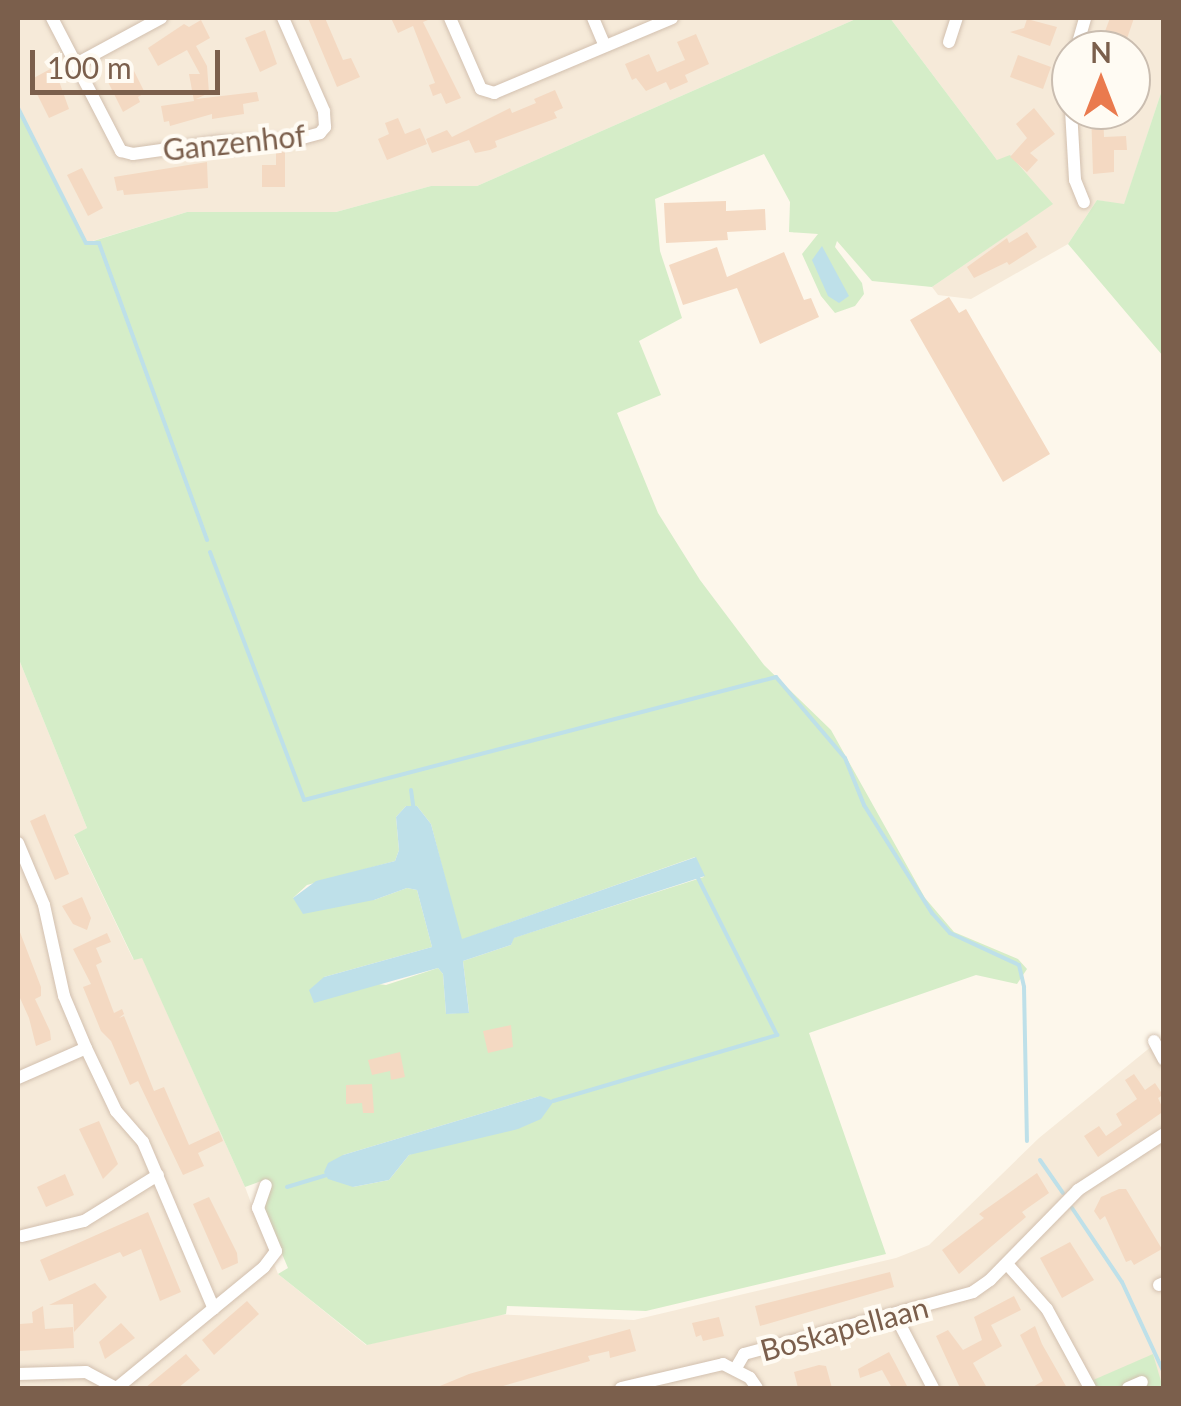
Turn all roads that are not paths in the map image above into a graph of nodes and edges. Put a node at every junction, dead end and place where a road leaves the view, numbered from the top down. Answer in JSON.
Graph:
{"nodes":[{"id":1,"x":52,"y":18,"type":"edge"},
{"id":2,"x":161,"y":18,"type":"edge"},
{"id":3,"x":283,"y":18,"type":"edge"},
{"id":4,"x":450,"y":18,"type":"edge"},
{"id":5,"x":594,"y":18,"type":"edge"},
{"id":6,"x":672,"y":18,"type":"edge"},
{"id":7,"x":958,"y":18,"type":"edge"},
{"id":8,"x":949,"y":42,"type":"dead end"},
{"id":9,"x":605,"y":46,"type":"junction"},
{"id":10,"x":76,"y":64,"type":"junction"},
{"id":11,"x":1072,"y":130,"type":"edge"},
{"id":12,"x":1084,"y":202,"type":"dead end"},
{"id":13,"x":18,"y":843,"type":"edge"},
{"id":14,"x":1154,"y":1041,"type":"dead end"},
{"id":15,"x":86,"y":1048,"type":"junction"},
{"id":16,"x":1164,"y":1060,"type":"edge"},
{"id":17,"x":18,"y":1078,"type":"edge"},
{"id":18,"x":1164,"y":1134,"type":"edge"},
{"id":19,"x":158,"y":1175,"type":"junction"},
{"id":20,"x":266,"y":1185,"type":"dead end"},
{"id":21,"x":20,"y":1232,"type":"edge"},
{"id":22,"x":18,"y":1250,"type":"edge"},
{"id":23,"x":1007,"y":1264,"type":"junction"},
{"id":24,"x":214,"y":1309,"type":"junction"},
{"id":25,"x":894,"y":1315,"type":"junction"},
{"id":26,"x":736,"y":1368,"type":"junction"},
{"id":27,"x":71,"y":1371,"type":"junction"},
{"id":28,"x":18,"y":1374,"type":"edge"},
{"id":29,"x":1142,"y":1382,"type":"dead end"},
{"id":30,"x":72,"y":1388,"type":"edge"},
{"id":31,"x":117,"y":1388,"type":"edge"},
{"id":32,"x":621,"y":1388,"type":"edge"},
{"id":33,"x":757,"y":1388,"type":"edge"},
{"id":34,"x":933,"y":1388,"type":"edge"},
{"id":35,"x":1090,"y":1388,"type":"edge"},
{"id":36,"x":1128,"y":1388,"type":"edge"}],
"edges":[{"from":1,"to":10,"type":"street","name":"Ganzenhof"},
{"from":2,"to":10,"type":"street"},
{"from":3,"to":10,"type":"street","name":"Ganzenhof"},
{"from":4,"to":9,"type":"street"},
{"from":5,"to":9,"type":"street"},
{"from":6,"to":9,"type":"street"},
{"from":7,"to":8,"type":"street"},
{"from":11,"to":12,"type":"street"},
{"from":13,"to":15,"type":"street"},
{"from":14,"to":16,"type":"street"},
{"from":15,"to":17,"type":"street"},
{"from":15,"to":19,"type":"street"},
{"from":18,"to":23,"type":"street","name":"Boskapellaan"},
{"from":19,"to":21,"type":"street"},
{"from":19,"to":24,"type":"street"},
{"from":20,"to":24,"type":"street"},
{"from":21,"to":22,"type":"street"},
{"from":23,"to":25,"type":"street","name":"Boskapellaan"},
{"from":23,"to":35,"type":"street"},
{"from":24,"to":31,"type":"street"},
{"from":25,"to":26,"type":"street","name":"Boskapellaan"},
{"from":25,"to":34,"type":"street"},
{"from":26,"to":32,"type":"street","name":"Boskapellaan"},
{"from":26,"to":33,"type":"street"},
{"from":27,"to":28,"type":"street"},
{"from":27,"to":30,"type":"street"},
{"from":27,"to":31,"type":"street"},
{"from":29,"to":36,"type":"street"}]}
